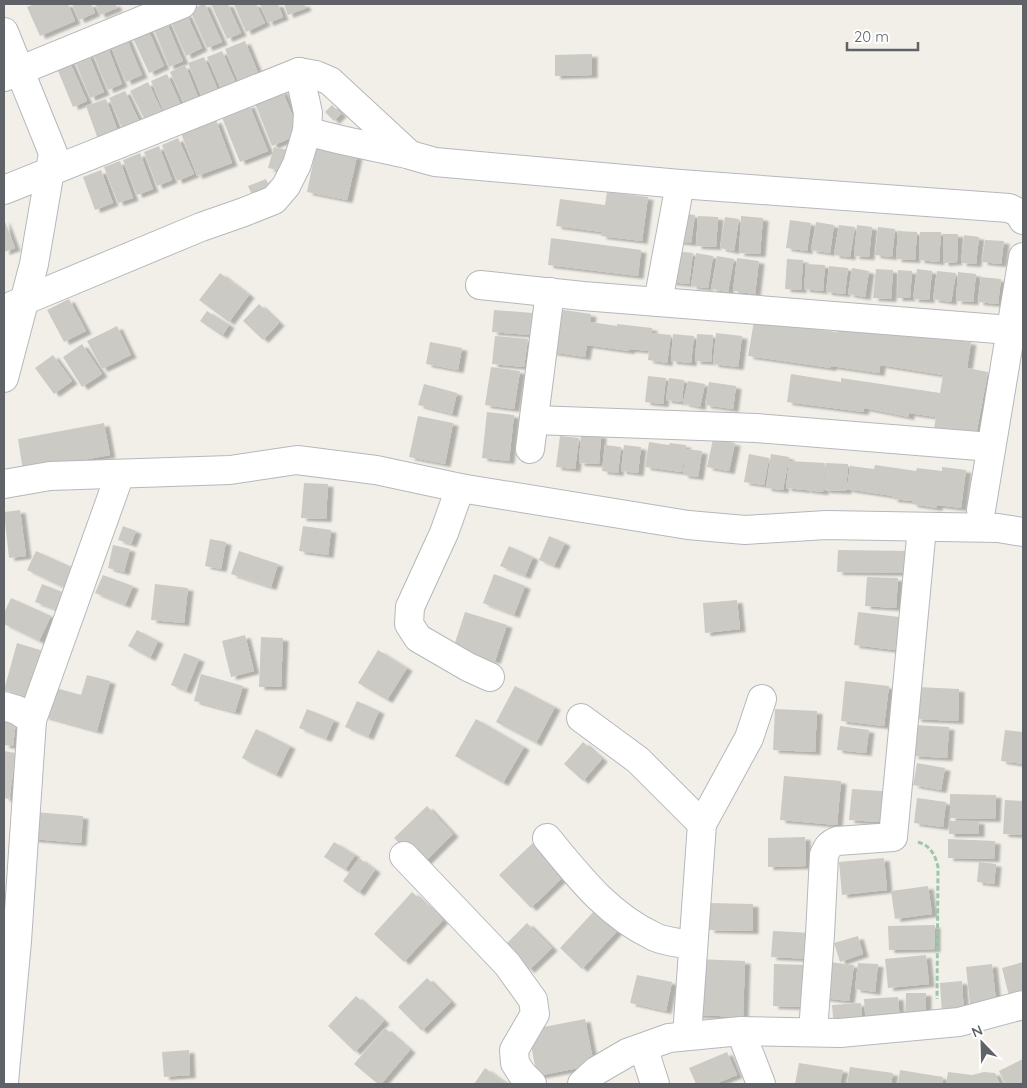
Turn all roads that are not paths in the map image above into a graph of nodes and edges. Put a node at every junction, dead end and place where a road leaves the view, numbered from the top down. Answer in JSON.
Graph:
{"nodes":[{"id":1,"x":182,"y":4,"type":"edge"},
{"id":2,"x":4,"y":32,"type":"edge"},
{"id":3,"x":298,"y":72,"type":"junction"},
{"id":4,"x":12,"y":74,"type":"edge"},
{"id":5,"x":307,"y":131,"type":"junction"},
{"id":6,"x":410,"y":155,"type":"junction"},
{"id":7,"x":50,"y":172,"type":"junction"},
{"id":8,"x":680,"y":184,"type":"junction"},
{"id":9,"x":4,"y":190,"type":"edge"},
{"id":10,"x":1023,"y":220,"type":"edge"},
{"id":11,"x":1023,"y":257,"type":"edge"},
{"id":12,"x":480,"y":285,"type":"dead end"},
{"id":13,"x":550,"y":292,"type":"junction"},
{"id":14,"x":658,"y":302,"type":"junction"},
{"id":15,"x":14,"y":304,"type":"edge"},
{"id":16,"x":1018,"y":330,"type":"edge"},
{"id":17,"x":4,"y":378,"type":"edge"},
{"id":18,"x":534,"y":420,"type":"junction"},
{"id":19,"x":991,"y":447,"type":"junction"},
{"id":20,"x":530,"y":449,"type":"dead end"},
{"id":21,"x":120,"y":474,"type":"junction"},
{"id":22,"x":4,"y":484,"type":"edge"},
{"id":23,"x":460,"y":488,"type":"junction"},
{"id":24,"x":981,"y":510,"type":"dead end"},
{"id":25,"x":922,"y":527,"type":"junction"},
{"id":26,"x":1023,"y":532,"type":"edge"},
{"id":27,"x":490,"y":677,"type":"dead end"},
{"id":28,"x":762,"y":699,"type":"dead end"},
{"id":29,"x":4,"y":706,"type":"edge"},
{"id":30,"x":582,"y":718,"type":"dead end"},
{"id":31,"x":32,"y":720,"type":"junction"},
{"id":32,"x":702,"y":824,"type":"junction"},
{"id":33,"x":547,"y":838,"type":"dead end"},
{"id":34,"x":404,"y":856,"type":"dead end"},
{"id":35,"x":10,"y":941,"type":"edge"},
{"id":36,"x":693,"y":945,"type":"junction"},
{"id":37,"x":1023,"y":1004,"type":"edge"},
{"id":38,"x":813,"y":1032,"type":"junction"},
{"id":39,"x":687,"y":1036,"type":"junction"},
{"id":40,"x":744,"y":1040,"type":"dead end"},
{"id":41,"x":4,"y":1082,"type":"edge"},
{"id":42,"x":532,"y":1084,"type":"edge"},
{"id":43,"x":582,"y":1084,"type":"edge"},
{"id":44,"x":761,"y":1084,"type":"edge"}],
"edges":[{"from":1,"to":4,"type":"street"},
{"from":2,"to":4,"type":"street"},
{"from":3,"to":5,"type":"street"},
{"from":3,"to":6,"type":"street"},
{"from":3,"to":7,"type":"street"},
{"from":4,"to":7,"type":"street"},
{"from":5,"to":6,"type":"street"},
{"from":5,"to":15,"type":"street"},
{"from":6,"to":8,"type":"street"},
{"from":7,"to":9,"type":"street"},
{"from":7,"to":15,"type":"street"},
{"from":8,"to":10,"type":"street"},
{"from":8,"to":14,"type":"street"},
{"from":11,"to":16,"type":"street"},
{"from":12,"to":13,"type":"street"},
{"from":13,"to":14,"type":"street"},
{"from":13,"to":18,"type":"street"},
{"from":14,"to":16,"type":"street"},
{"from":15,"to":17,"type":"street"},
{"from":16,"to":19,"type":"street"},
{"from":18,"to":19,"type":"street"},
{"from":18,"to":20,"type":"street"},
{"from":19,"to":24,"type":"street"},
{"from":21,"to":22,"type":"street"},
{"from":21,"to":23,"type":"street"},
{"from":21,"to":31,"type":"street"},
{"from":23,"to":25,"type":"street"},
{"from":23,"to":27,"type":"street"},
{"from":25,"to":26,"type":"street"},
{"from":25,"to":38,"type":"street"},
{"from":28,"to":32,"type":"street"},
{"from":29,"to":31,"type":"street"},
{"from":30,"to":32,"type":"street"},
{"from":31,"to":35,"type":"street"},
{"from":32,"to":36,"type":"street"},
{"from":33,"to":36,"type":"street"},
{"from":34,"to":42,"type":"street"},
{"from":35,"to":41,"type":"street"},
{"from":36,"to":39,"type":"street"},
{"from":37,"to":38,"type":"street"},
{"from":38,"to":39,"type":"street"},
{"from":39,"to":43,"type":"street"},
{"from":40,"to":44,"type":"street"}]}
